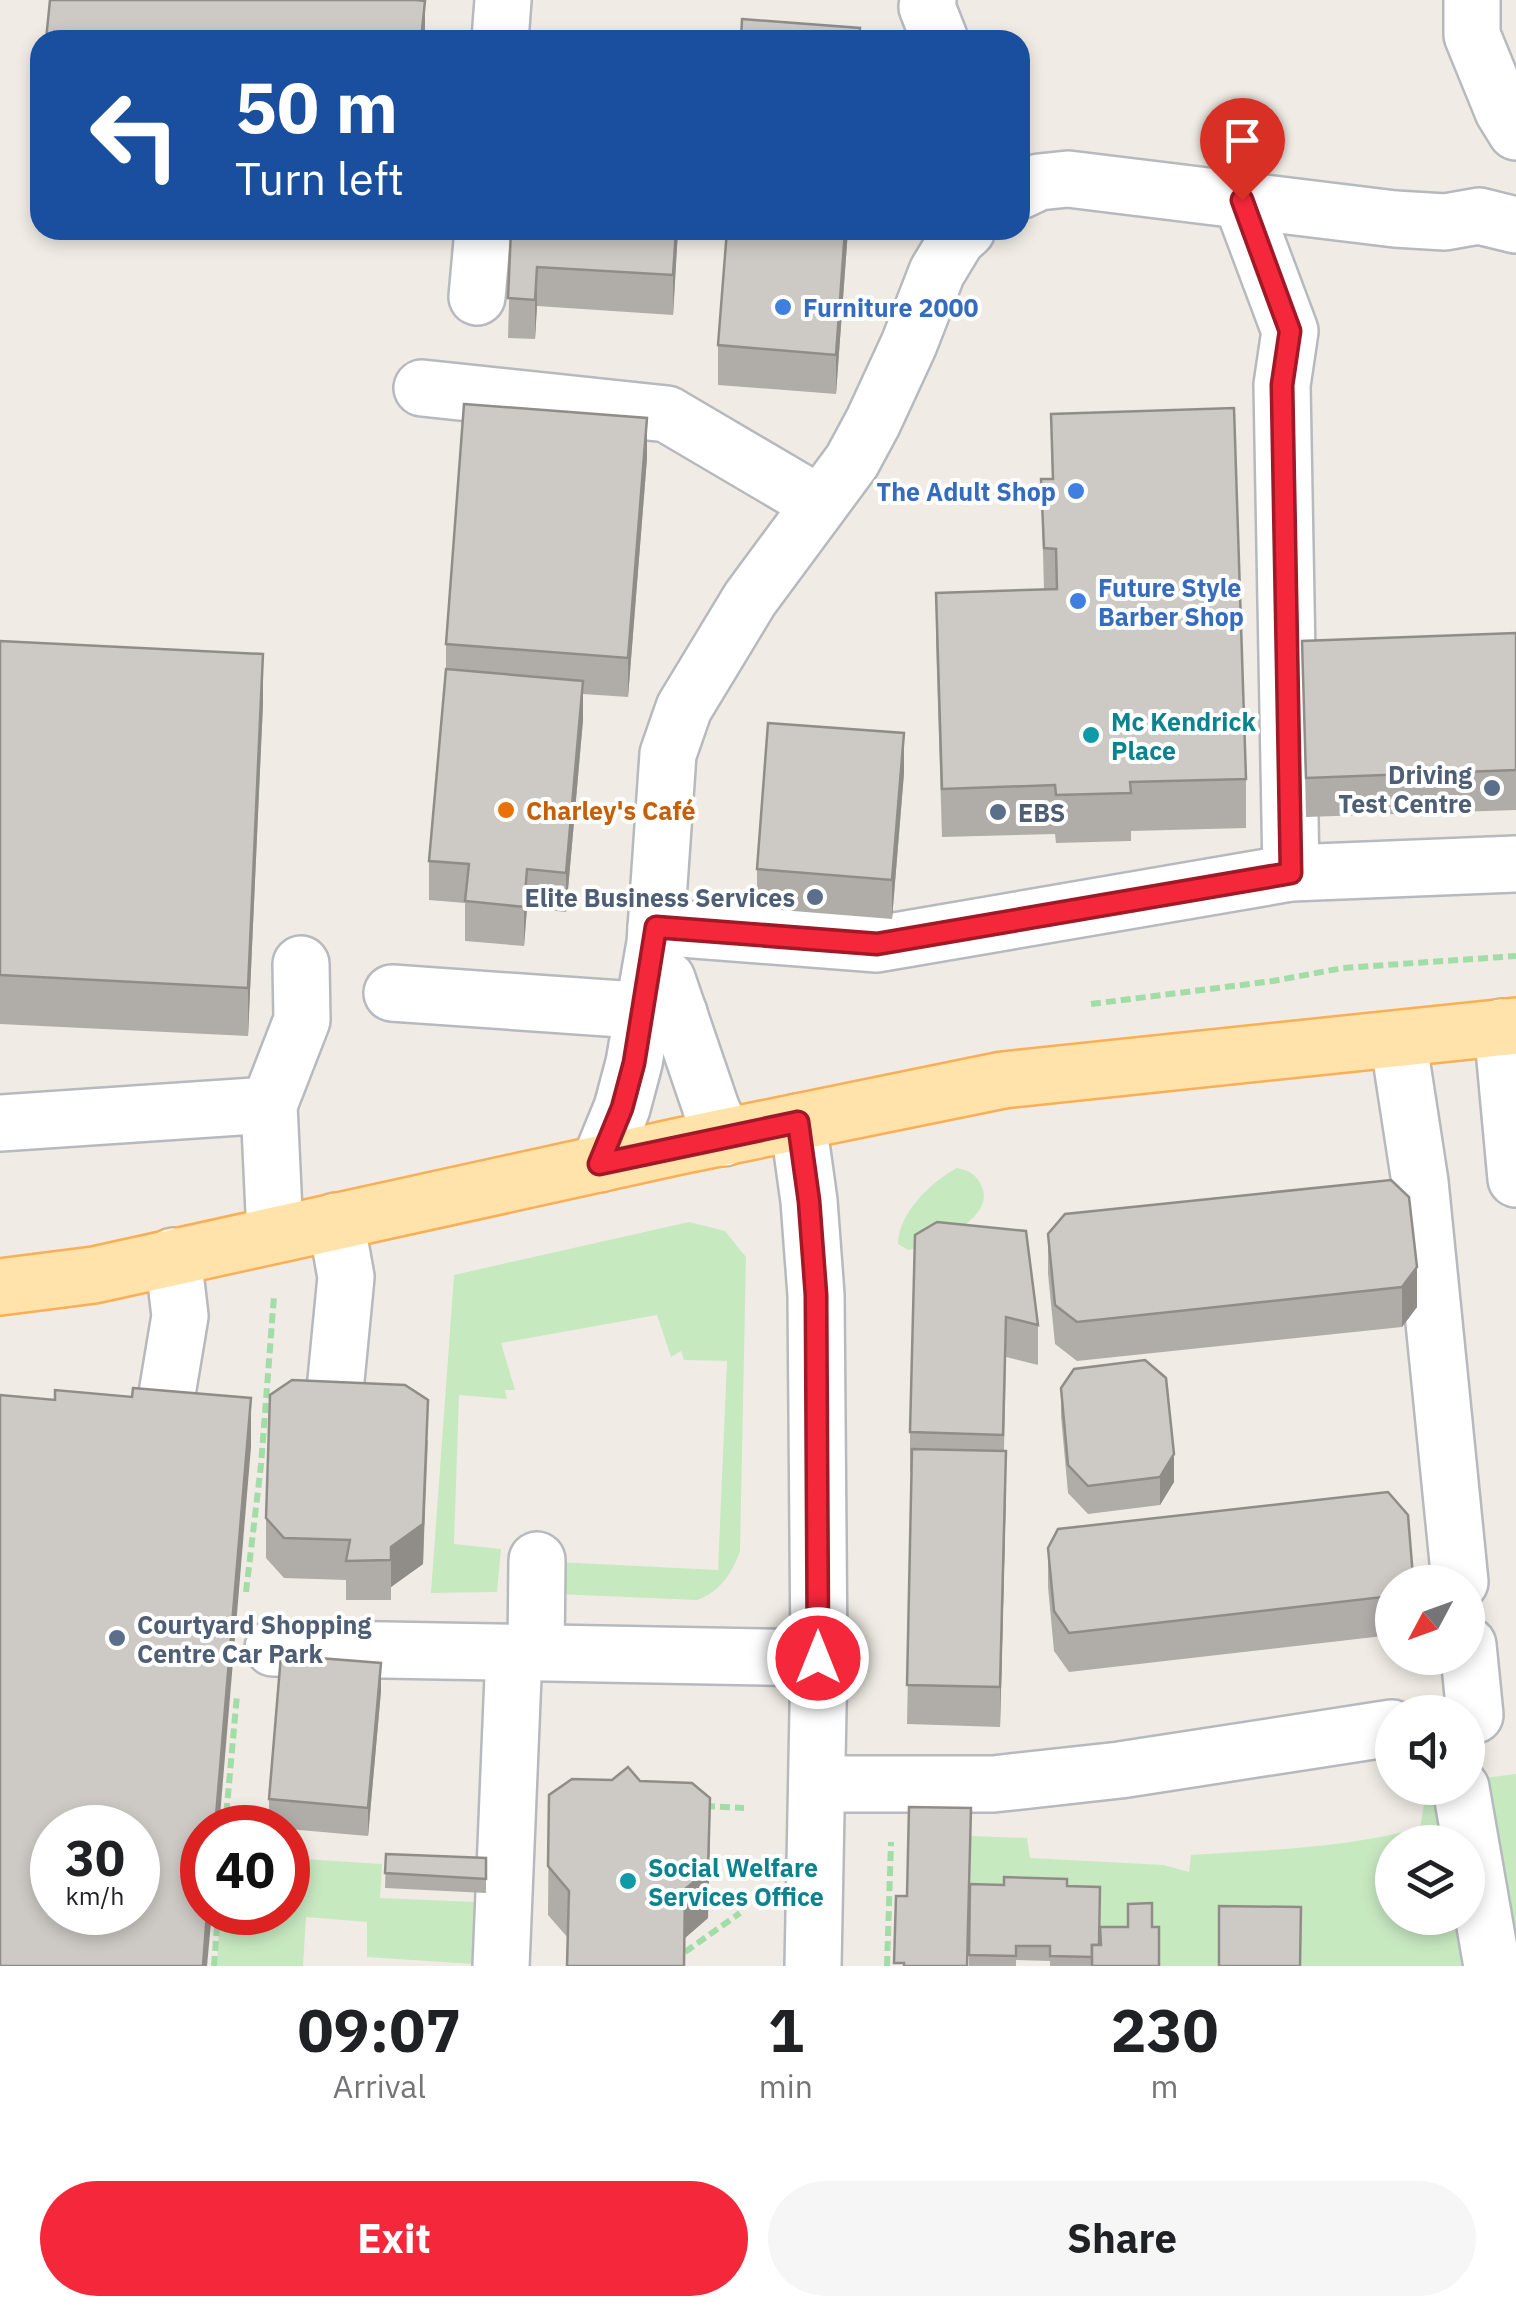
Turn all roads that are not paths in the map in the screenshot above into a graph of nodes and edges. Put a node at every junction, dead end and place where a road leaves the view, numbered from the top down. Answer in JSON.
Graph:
{"nodes":[{"id":1,"x":503,"y":0,"type":"edge"},
{"id":2,"x":928,"y":0,"type":"edge"},
{"id":3,"x":1472,"y":0,"type":"edge"},
{"id":4,"x":501,"y":30,"type":"edge"},
{"id":5,"x":936,"y":30,"type":"edge"},
{"id":6,"x":1516,"y":132,"type":"edge"},
{"id":7,"x":1030,"y":186,"type":"edge"},
{"id":8,"x":1242,"y":200,"type":"junction"},
{"id":9,"x":1516,"y":225,"type":"edge"},
{"id":10,"x":482,"y":240,"type":"edge"},
{"id":11,"x":956,"y":240,"type":"edge"},
{"id":12,"x":477,"y":297,"type":"dead end"},
{"id":13,"x":422,"y":388,"type":"dead end"},
{"id":14,"x":820,"y":504,"type":"junction"},
{"id":15,"x":1516,"y":864,"type":"edge"},
{"id":16,"x":1291,"y":873,"type":"junction"},
{"id":17,"x":656,"y":935,"type":"junction"},
{"id":18,"x":301,"y":964,"type":"dead end"},
{"id":19,"x":392,"y":993,"type":"dead end"},
{"id":20,"x":661,"y":1011,"type":"junction"},
{"id":21,"x":1509,"y":1026,"type":"edge"},
{"id":22,"x":1398,"y":1039,"type":"junction"},
{"id":23,"x":269,"y":1106,"type":"junction"},
{"id":24,"x":798,"y":1122,"type":"junction"},
{"id":25,"x":0,"y":1124,"type":"edge"},
{"id":26,"x":724,"y":1138,"type":"junction"},
{"id":27,"x":599,"y":1164,"type":"junction"},
{"id":28,"x":1516,"y":1180,"type":"edge"},
{"id":29,"x":1420,"y":1182,"type":"junction"},
{"id":30,"x":1363,"y":1192,"type":"edge"},
{"id":31,"x":336,"y":1220,"type":"junction"},
{"id":32,"x":275,"y":1234,"type":"junction"},
{"id":33,"x":173,"y":1256,"type":"junction"},
{"id":34,"x":0,"y":1287,"type":"edge"},
{"id":35,"x":332,"y":1411,"type":"edge"},
{"id":36,"x":161,"y":1430,"type":"edge"},
{"id":37,"x":537,"y":1560,"type":"dead end"},
{"id":38,"x":1458,"y":1565,"type":"edge"},
{"id":39,"x":258,"y":1628,"type":"road end"},
{"id":40,"x":525,"y":1652,"type":"junction"},
{"id":41,"x":818,"y":1658,"type":"junction"},
{"id":42,"x":1476,"y":1675,"type":"edge"},
{"id":43,"x":1486,"y":1713,"type":"edge"},
{"id":44,"x":1375,"y":1730,"type":"edge"},
{"id":45,"x":817,"y":1784,"type":"junction"},
{"id":46,"x":1464,"y":1805,"type":"edge"},
{"id":47,"x":501,"y":1966,"type":"edge"},
{"id":48,"x":812,"y":1966,"type":"edge"},
{"id":49,"x":1492,"y":1966,"type":"edge"}],
"edges":[{"from":1,"to":4,"type":"street"},
{"from":2,"to":5,"type":"street"},
{"from":3,"to":6,"type":"street"},
{"from":7,"to":8,"type":"street"},
{"from":8,"to":9,"type":"street"},
{"from":8,"to":16,"type":"street"},
{"from":10,"to":12,"type":"street"},
{"from":11,"to":14,"type":"street"},
{"from":13,"to":14,"type":"street"},
{"from":14,"to":17,"type":"street"},
{"from":15,"to":16,"type":"street"},
{"from":16,"to":17,"type":"street"},
{"from":17,"to":20,"type":"street"},
{"from":18,"to":23,"type":"street"},
{"from":19,"to":20,"type":"street"},
{"from":20,"to":26,"type":"street"},
{"from":20,"to":27,"type":"street"},
{"from":21,"to":22,"type":"main road"},
{"from":21,"to":28,"type":"street"},
{"from":22,"to":24,"type":"main road"},
{"from":22,"to":29,"type":"street"},
{"from":23,"to":25,"type":"street"},
{"from":23,"to":32,"type":"street"},
{"from":24,"to":26,"type":"main road"},
{"from":24,"to":41,"type":"street"},
{"from":26,"to":27,"type":"main road"},
{"from":27,"to":31,"type":"main road"},
{"from":29,"to":30,"type":"street"},
{"from":29,"to":38,"type":"street"},
{"from":31,"to":32,"type":"main road"},
{"from":31,"to":35,"type":"street"},
{"from":32,"to":33,"type":"main road"},
{"from":33,"to":34,"type":"main road"},
{"from":33,"to":36,"type":"street"},
{"from":37,"to":40,"type":"street"},
{"from":39,"to":40,"type":"street"},
{"from":40,"to":41,"type":"street"},
{"from":40,"to":47,"type":"street"},
{"from":41,"to":45,"type":"street"},
{"from":42,"to":43,"type":"street"},
{"from":44,"to":45,"type":"street"},
{"from":45,"to":48,"type":"street"},
{"from":46,"to":49,"type":"street"}]}
